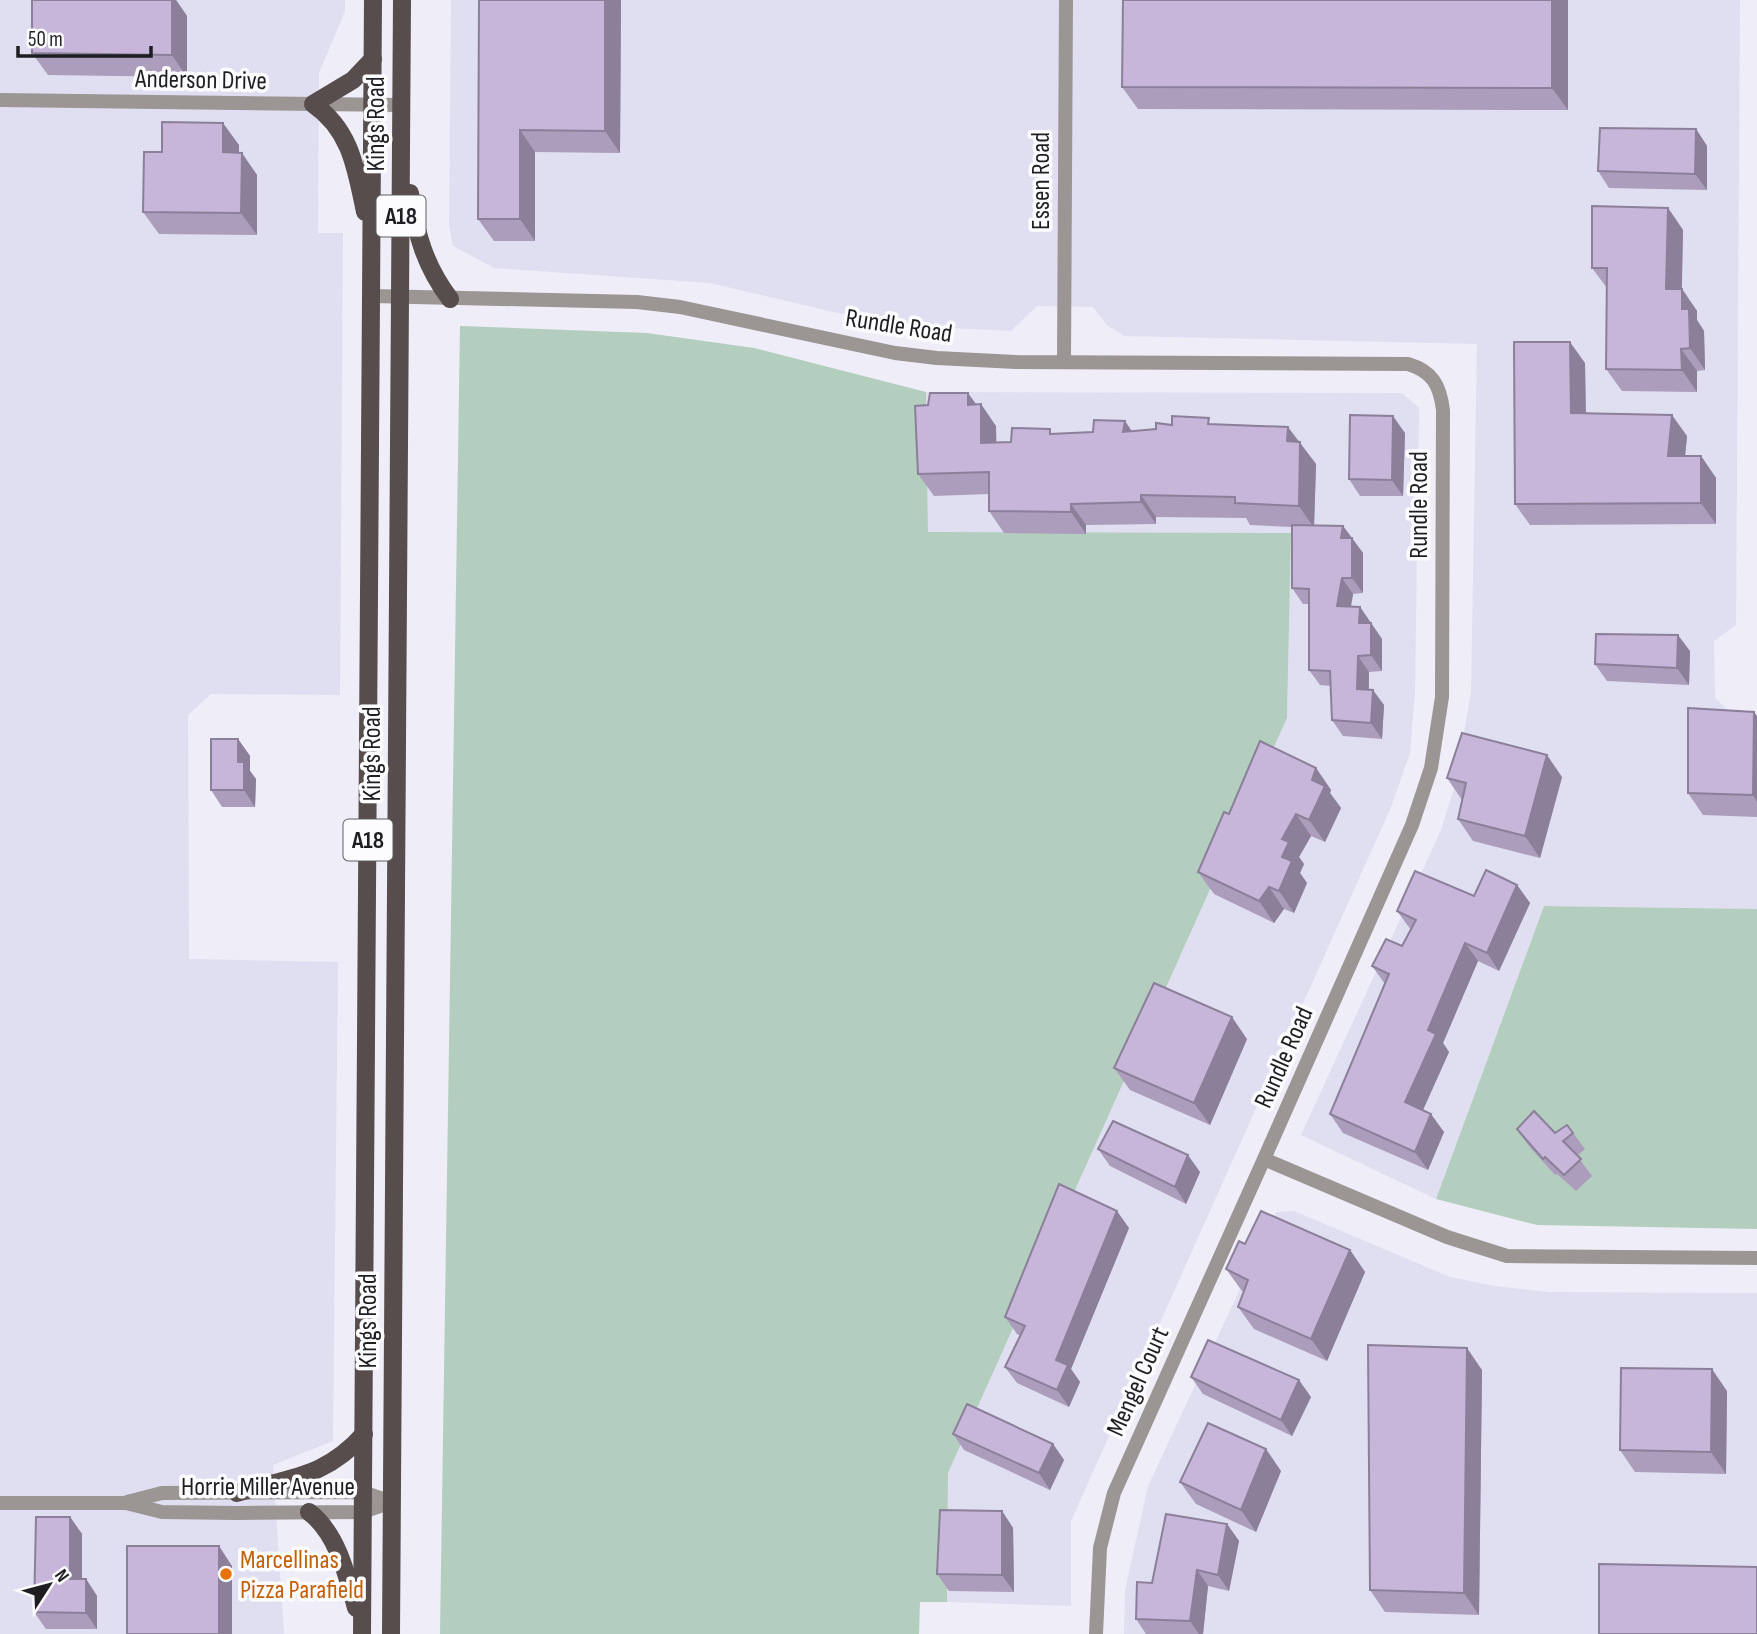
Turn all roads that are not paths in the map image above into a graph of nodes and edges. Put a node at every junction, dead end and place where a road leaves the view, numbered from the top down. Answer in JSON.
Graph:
{"nodes":[{"id":1,"x":373,"y":0,"type":"edge"},
{"id":2,"x":402,"y":0,"type":"edge"},
{"id":3,"x":1066,"y":0,"type":"edge"},
{"id":4,"x":373,"y":59,"type":"junction"},
{"id":5,"x":0,"y":100,"type":"edge"},
{"id":6,"x":313,"y":104,"type":"junction"},
{"id":7,"x":373,"y":105,"type":"junction"},
{"id":8,"x":401,"y":105,"type":"junction"},
{"id":9,"x":401,"y":134,"type":"junction"},
{"id":10,"x":372,"y":246,"type":"junction"},
{"id":11,"x":372,"y":296,"type":"junction"},
{"id":12,"x":401,"y":298,"type":"junction"},
{"id":13,"x":450,"y":299,"type":"junction"},
{"id":14,"x":1064,"y":362,"type":"junction"},
{"id":15,"x":1264,"y":1159,"type":"junction"},
{"id":16,"x":1757,"y":1258,"type":"edge"},
{"id":17,"x":364,"y":1434,"type":"junction"},
{"id":18,"x":363,"y":1492,"type":"junction"},
{"id":19,"x":237,"y":1493,"type":"junction"},
{"id":20,"x":392,"y":1502,"type":"junction"},
{"id":21,"x":0,"y":1503,"type":"edge"},
{"id":22,"x":125,"y":1503,"type":"junction"},
{"id":23,"x":309,"y":1512,"type":"junction"},
{"id":24,"x":363,"y":1512,"type":"junction"},
{"id":25,"x":362,"y":1633,"type":"edge"},
{"id":26,"x":391,"y":1634,"type":"edge"},
{"id":27,"x":1096,"y":1634,"type":"edge"}],
"edges":[{"from":1,"to":4,"type":"main road","name":"Kings Road","number":"A18"},
{"from":2,"to":8,"type":"main road","name":"Kings Road","number":"A18"},
{"from":3,"to":14,"type":"street","name":"Essen Road"},
{"from":4,"to":6,"type":"main road"},
{"from":4,"to":7,"type":"main road","name":"Kings Road","number":"A18"},
{"from":5,"to":6,"type":"street","name":"Anderson Drive"},
{"from":6,"to":7,"type":"street","name":"Anderson Drive"},
{"from":6,"to":10,"type":"main road"},
{"from":7,"to":8,"type":"street","name":"Anderson Drive"},
{"from":7,"to":10,"type":"main road","name":"Kings Road","number":"A18"},
{"from":8,"to":9,"type":"main road","name":"Kings Road","number":"A18"},
{"from":9,"to":12,"type":"main road","name":"Kings Road","number":"A18"},
{"from":9,"to":13,"type":"main road"},
{"from":10,"to":11,"type":"main road","name":"Kings Road","number":"A18"},
{"from":11,"to":12,"type":"street","name":"Rundle Road"},
{"from":11,"to":17,"type":"main road","name":"Kings Road","number":"A18"},
{"from":12,"to":13,"type":"street","name":"Rundle Road"},
{"from":12,"to":20,"type":"main road","name":"Kings Road","number":"A18"},
{"from":13,"to":14,"type":"street","name":"Rundle Road"},
{"from":14,"to":15,"type":"street","name":"Rundle Road"},
{"from":15,"to":16,"type":"street"},
{"from":15,"to":27,"type":"street","name":"Mengel Court"},
{"from":17,"to":18,"type":"main road","name":"Kings Road","number":"A18"},
{"from":17,"to":19,"type":"main road"},
{"from":18,"to":19,"type":"street","name":"Horrie Miller Avenue"},
{"from":18,"to":20,"type":"street","name":"Horrie Miller Avenue"},
{"from":18,"to":24,"type":"main road","name":"Kings Road","number":"A18"},
{"from":19,"to":22,"type":"street","name":"Horrie Miller Avenue"},
{"from":20,"to":24,"type":"street","name":"Horrie Miller Avenue"},
{"from":20,"to":26,"type":"main road","name":"Kings Road","number":"A18"},
{"from":21,"to":22,"type":"street","name":"Horrie Miller Avenue"},
{"from":22,"to":23,"type":"street","name":"Horrie Miller Avenue"},
{"from":23,"to":24,"type":"street","name":"Horrie Miller Avenue"},
{"from":23,"to":25,"type":"main road"},
{"from":24,"to":25,"type":"main road","name":"Kings Road","number":"A18"}]}
